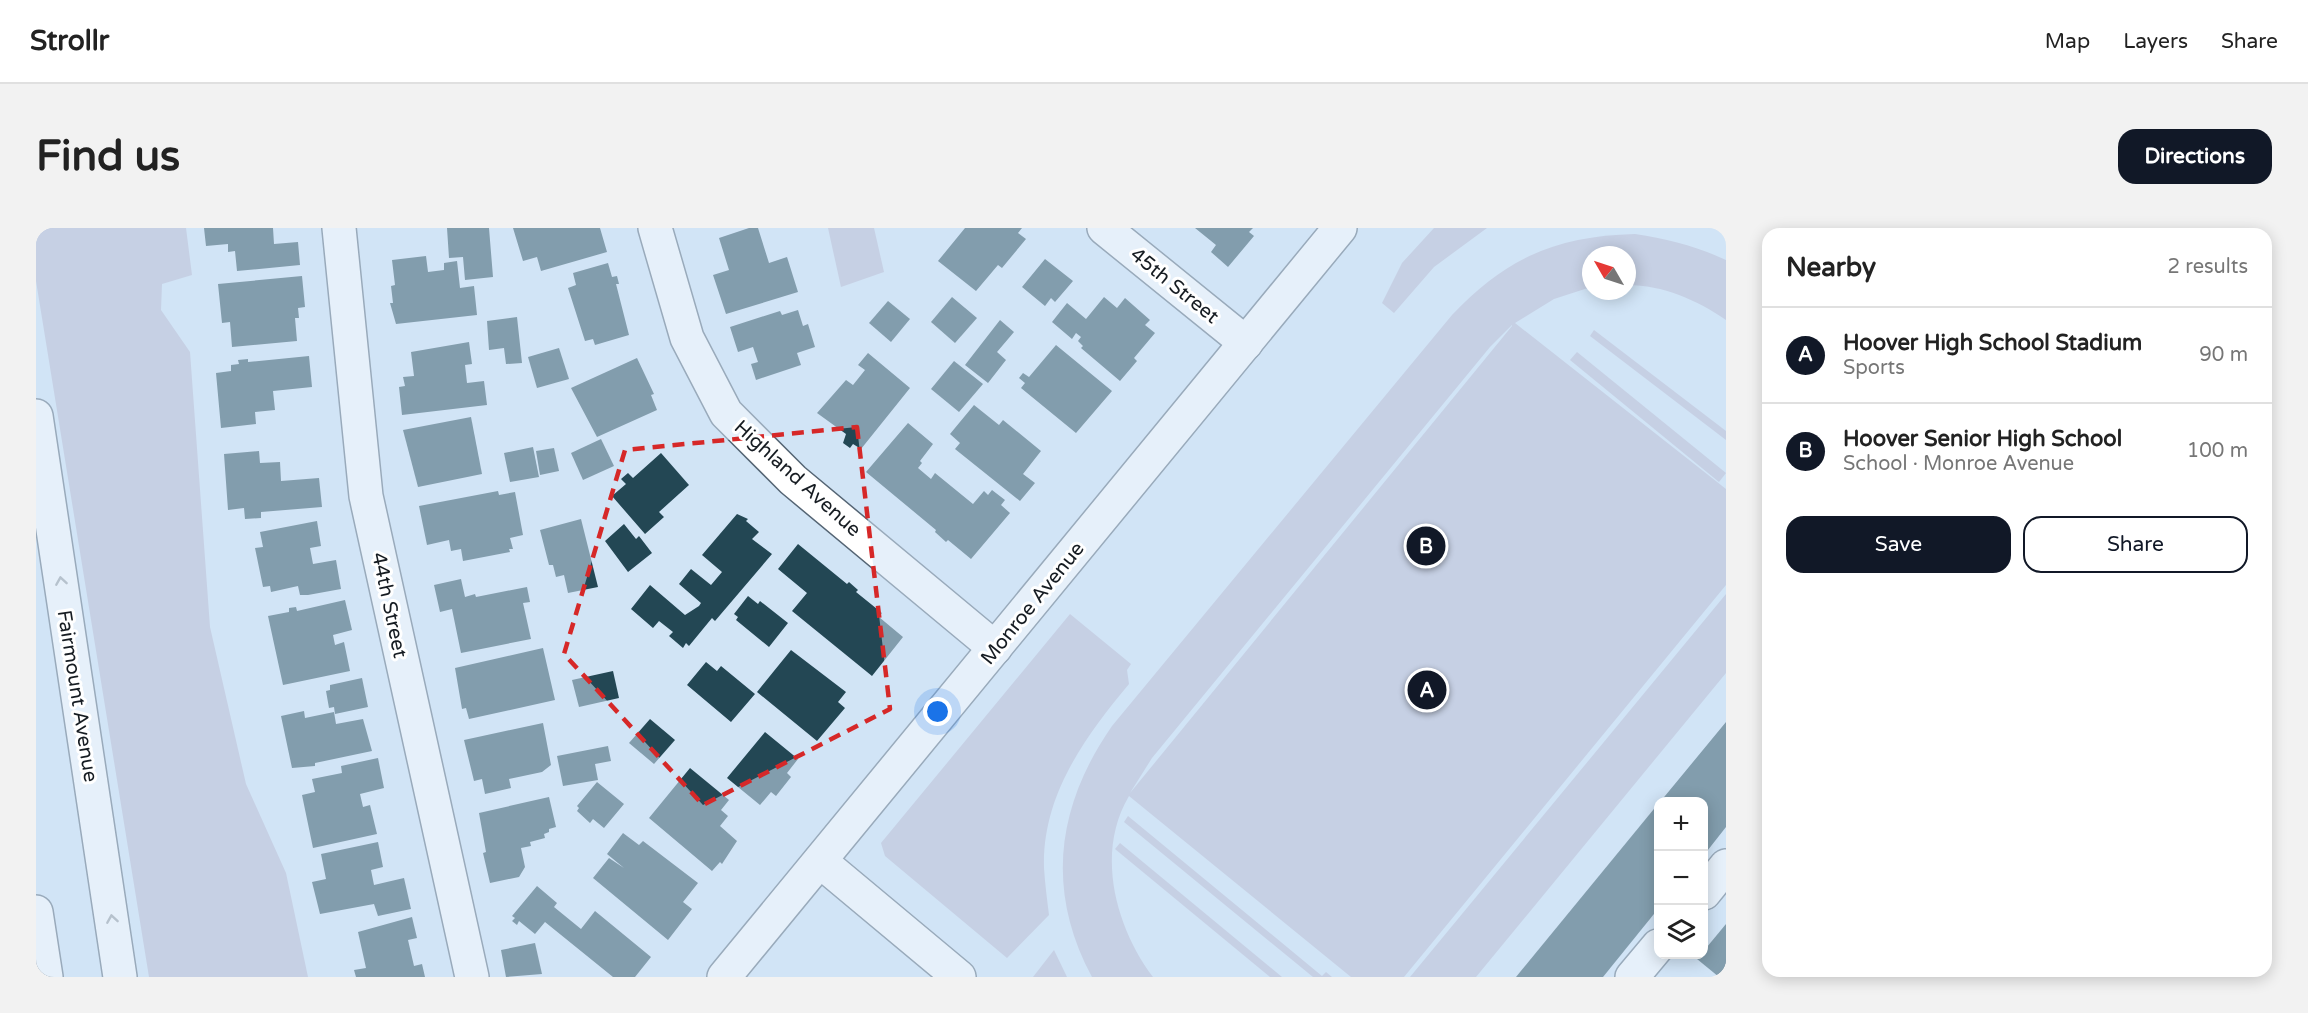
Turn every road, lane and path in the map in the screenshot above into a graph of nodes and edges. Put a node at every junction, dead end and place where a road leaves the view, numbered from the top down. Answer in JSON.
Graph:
{"nodes":[{"id":1,"x":339,"y":228,"type":"edge"},
{"id":2,"x":655,"y":228,"type":"edge"},
{"id":3,"x":1104,"y":228,"type":"edge"},
{"id":4,"x":1340,"y":228,"type":"edge"},
{"id":5,"x":1246,"y":343,"type":"junction"},
{"id":6,"x":36,"y":416,"type":"edge"},
{"id":7,"x":995,"y":648,"type":"junction"},
{"id":8,"x":820,"y":861,"type":"junction"},
{"id":9,"x":1726,"y":866,"type":"edge"},
{"id":10,"x":1708,"y":887,"type":"edge"},
{"id":11,"x":36,"y":912,"type":"edge"},
{"id":12,"x":1654,"y":952,"type":"edge"},
{"id":13,"x":46,"y":977,"type":"edge"},
{"id":14,"x":120,"y":977,"type":"edge"},
{"id":15,"x":472,"y":977,"type":"edge"},
{"id":16,"x":724,"y":977,"type":"edge"},
{"id":17,"x":959,"y":977,"type":"edge"},
{"id":18,"x":1632,"y":977,"type":"edge"}],
"edges":[{"from":1,"to":15,"type":"street","name":"44th Street"},
{"from":2,"to":7,"type":"street","name":"Highland Avenue"},
{"from":3,"to":5,"type":"street","name":"45th Street"},
{"from":4,"to":5,"type":"street","name":"Monroe Avenue"},
{"from":5,"to":7,"type":"street","name":"Monroe Avenue"},
{"from":14,"to":6,"type":"street","name":"Fairmount Avenue","one_way":true},
{"from":7,"to":8,"type":"street","name":"Monroe Avenue"},
{"from":8,"to":16,"type":"street","name":"Monroe Avenue"},
{"from":8,"to":17,"type":"street"},
{"from":9,"to":10,"type":"street"},
{"from":11,"to":13,"type":"street"},
{"from":12,"to":18,"type":"street"}]}
